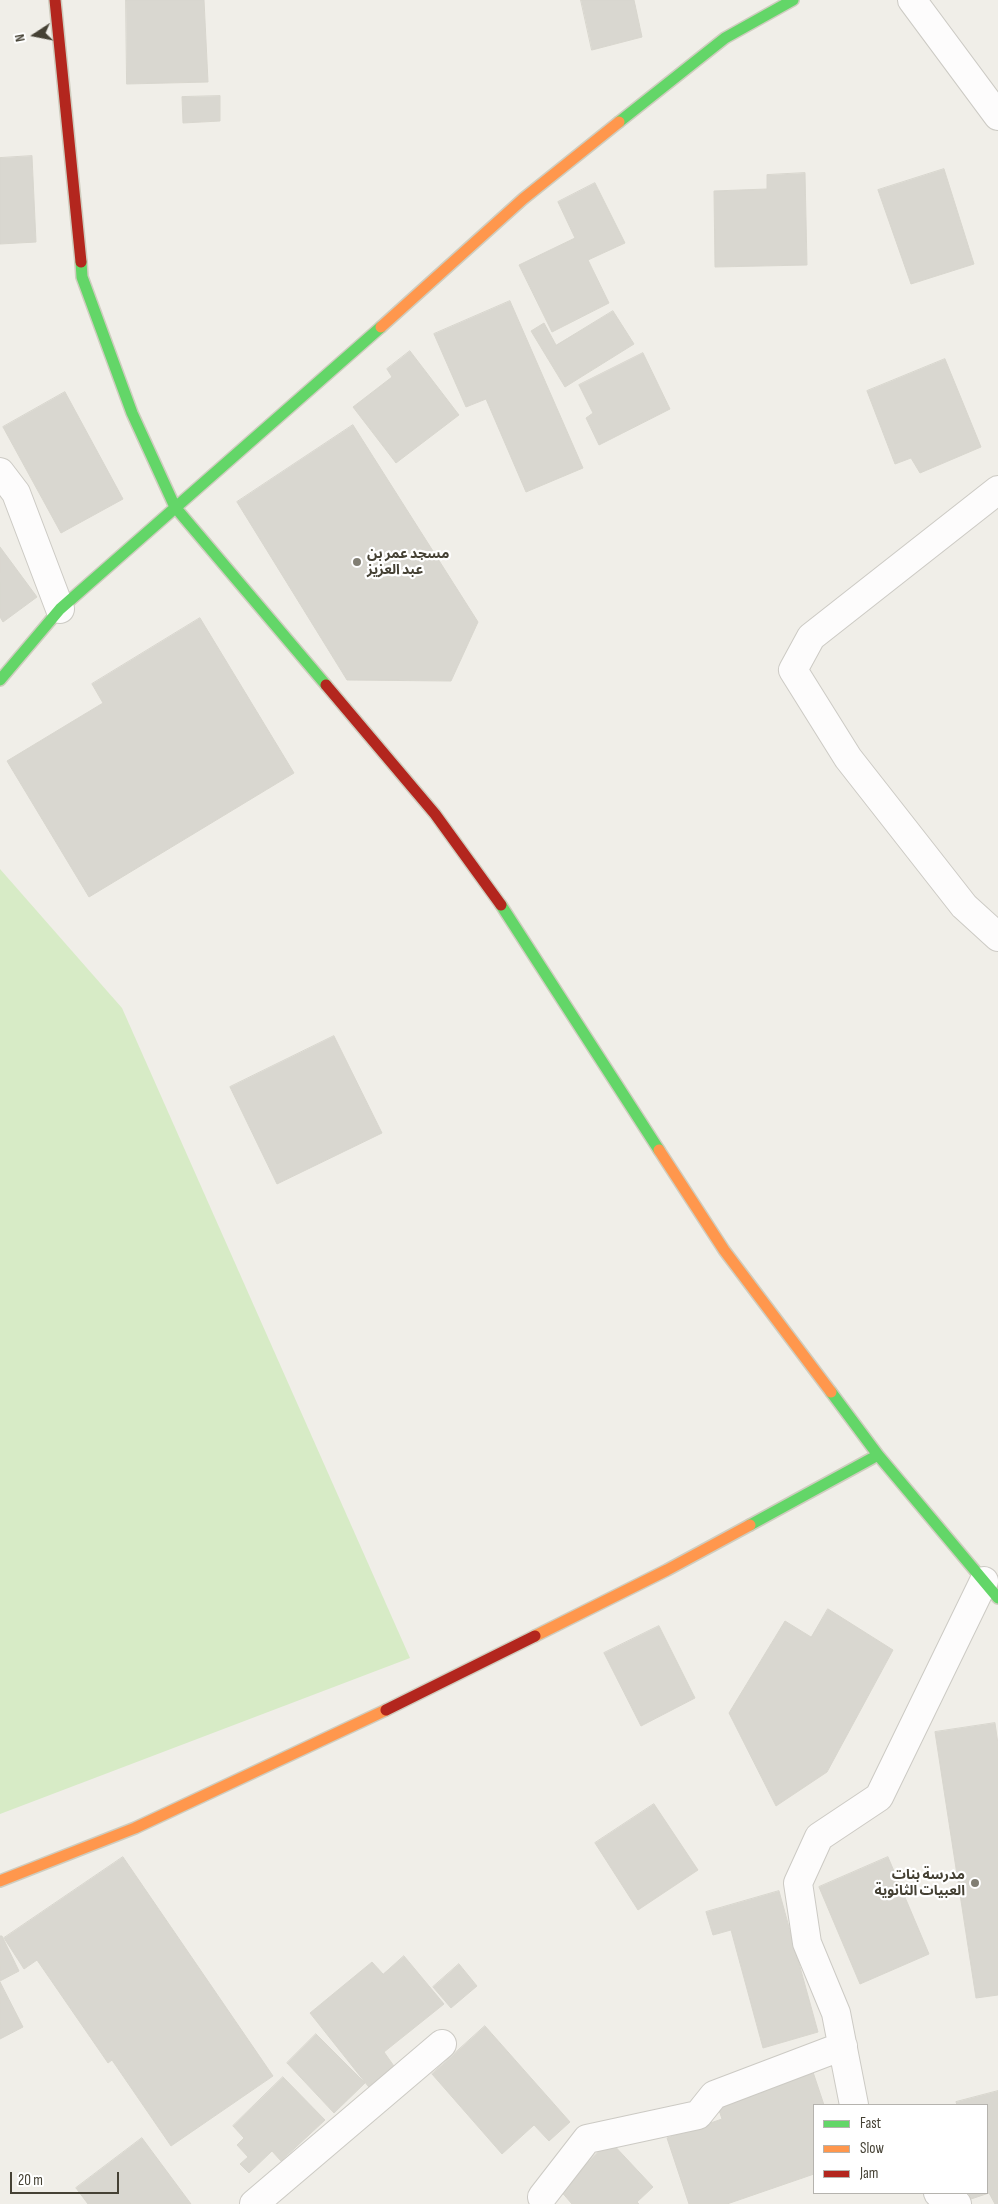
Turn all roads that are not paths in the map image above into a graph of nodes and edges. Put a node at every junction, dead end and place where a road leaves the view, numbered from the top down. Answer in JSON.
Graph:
{"nodes":[{"id":1,"x":55,"y":0,"type":"edge"},
{"id":2,"x":794,"y":0,"type":"edge"},
{"id":3,"x":912,"y":0,"type":"edge"},
{"id":4,"x":998,"y":116,"type":"edge"},
{"id":5,"x":0,"y":472,"type":"edge"},
{"id":6,"x":998,"y":490,"type":"edge"},
{"id":7,"x":175,"y":507,"type":"junction"},
{"id":8,"x":60,"y":609,"type":"junction"},
{"id":9,"x":0,"y":680,"type":"edge"},
{"id":10,"x":998,"y":937,"type":"edge"},
{"id":11,"x":878,"y":1455,"type":"junction"},
{"id":12,"x":991,"y":1589,"type":"edge"},
{"id":13,"x":0,"y":1880,"type":"edge"},
{"id":14,"x":442,"y":2044,"type":"dead end"},
{"id":15,"x":842,"y":2046,"type":"junction"},
{"id":16,"x":854,"y":2104,"type":"edge"},
{"id":17,"x":940,"y":2194,"type":"edge"},
{"id":18,"x":542,"y":2197,"type":"dead end"},
{"id":19,"x":254,"y":2204,"type":"edge"},
{"id":20,"x":957,"y":2204,"type":"edge"}],
"edges":[{"from":1,"to":7,"type":"street"},
{"from":2,"to":7,"type":"street"},
{"from":3,"to":4,"type":"street"},
{"from":5,"to":8,"type":"street"},
{"from":6,"to":10,"type":"street"},
{"from":7,"to":8,"type":"street"},
{"from":7,"to":11,"type":"street"},
{"from":8,"to":9,"type":"street"},
{"from":11,"to":12,"type":"street"},
{"from":11,"to":13,"type":"street"},
{"from":12,"to":15,"type":"street"},
{"from":14,"to":19,"type":"street"},
{"from":15,"to":16,"type":"street"},
{"from":15,"to":18,"type":"street"},
{"from":17,"to":20,"type":"street"}]}
